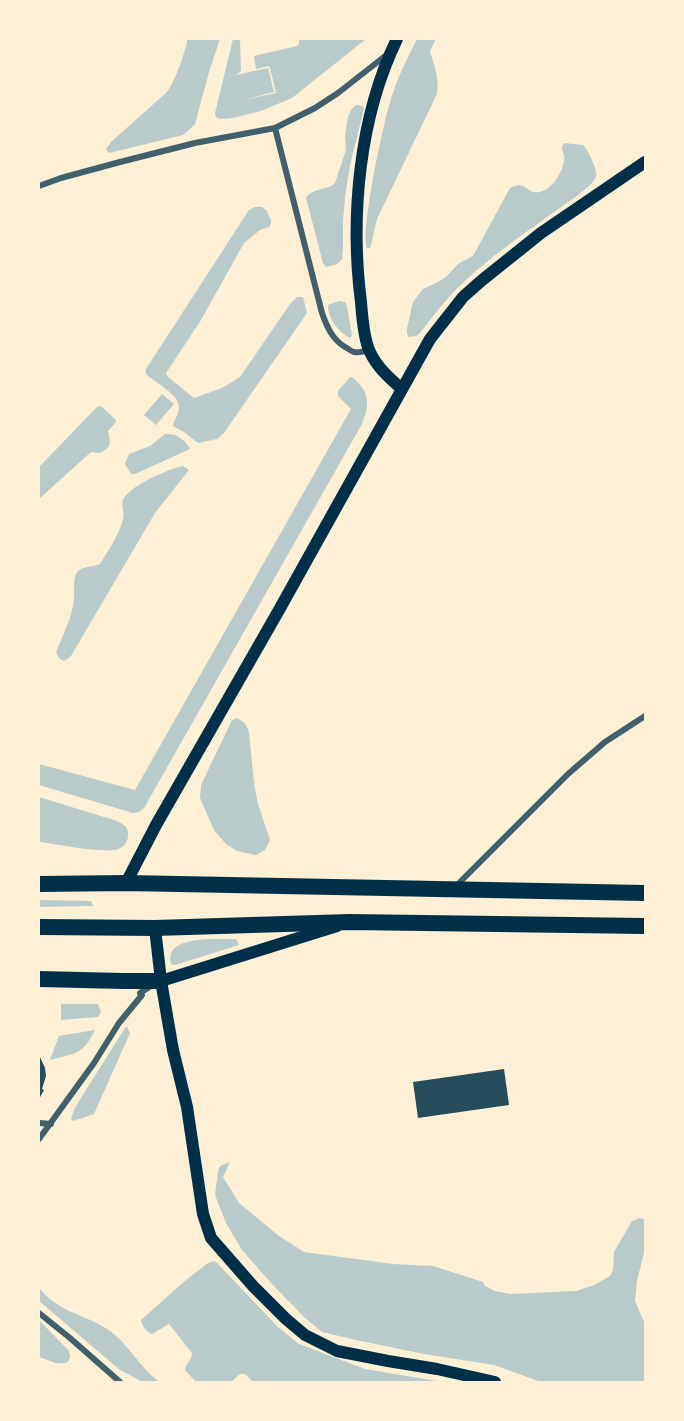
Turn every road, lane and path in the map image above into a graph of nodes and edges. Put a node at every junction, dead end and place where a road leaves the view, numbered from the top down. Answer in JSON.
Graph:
{"nodes":[{"id":1,"x":394,"y":45,"type":"edge"},
{"id":2,"x":274,"y":128,"type":"junction"},
{"id":3,"x":645,"y":162,"type":"edge"},
{"id":4,"x":39,"y":186,"type":"edge"},
{"id":5,"x":369,"y":350,"type":"junction"},
{"id":6,"x":402,"y":389,"type":"junction"},
{"id":7,"x":645,"y":716,"type":"edge"},
{"id":8,"x":126,"y":883,"type":"junction"},
{"id":9,"x":39,"y":884,"type":"edge"},
{"id":10,"x":452,"y":890,"type":"junction"},
{"id":11,"x":645,"y":893,"type":"edge"},
{"id":12,"x":349,"y":922,"type":"junction"},
{"id":13,"x":645,"y":926,"type":"edge"},
{"id":14,"x":39,"y":927,"type":"edge"},
{"id":15,"x":155,"y":928,"type":"junction"},
{"id":16,"x":39,"y":979,"type":"edge"},
{"id":17,"x":161,"y":981,"type":"junction"},
{"id":18,"x":39,"y":1123,"type":"edge"},
{"id":19,"x":51,"y":1124,"type":"junction"},
{"id":20,"x":39,"y":1139,"type":"edge"},
{"id":21,"x":39,"y":1313,"type":"edge"},
{"id":22,"x":120,"y":1382,"type":"edge"},
{"id":23,"x":495,"y":1382,"type":"edge"}],
"edges":[{"from":1,"to":2,"type":"street"},
{"from":1,"to":5,"type":"main road"},
{"from":2,"to":4,"type":"street"},
{"from":2,"to":5,"type":"street"},
{"from":3,"to":6,"type":"main road"},
{"from":5,"to":6,"type":"main road"},
{"from":6,"to":8,"type":"main road"},
{"from":7,"to":10,"type":"street"},
{"from":8,"to":9,"type":"highway"},
{"from":8,"to":10,"type":"highway"},
{"from":10,"to":11,"type":"highway"},
{"from":12,"to":13,"type":"highway"},
{"from":12,"to":15,"type":"highway"},
{"from":12,"to":17,"type":"main road"},
{"from":14,"to":15,"type":"highway"},
{"from":15,"to":17,"type":"main road"},
{"from":16,"to":17,"type":"highway"},
{"from":17,"to":19,"type":"street"},
{"from":17,"to":23,"type":"main road"},
{"from":18,"to":19,"type":"street"},
{"from":19,"to":20,"type":"street"},
{"from":21,"to":22,"type":"street"}]}
